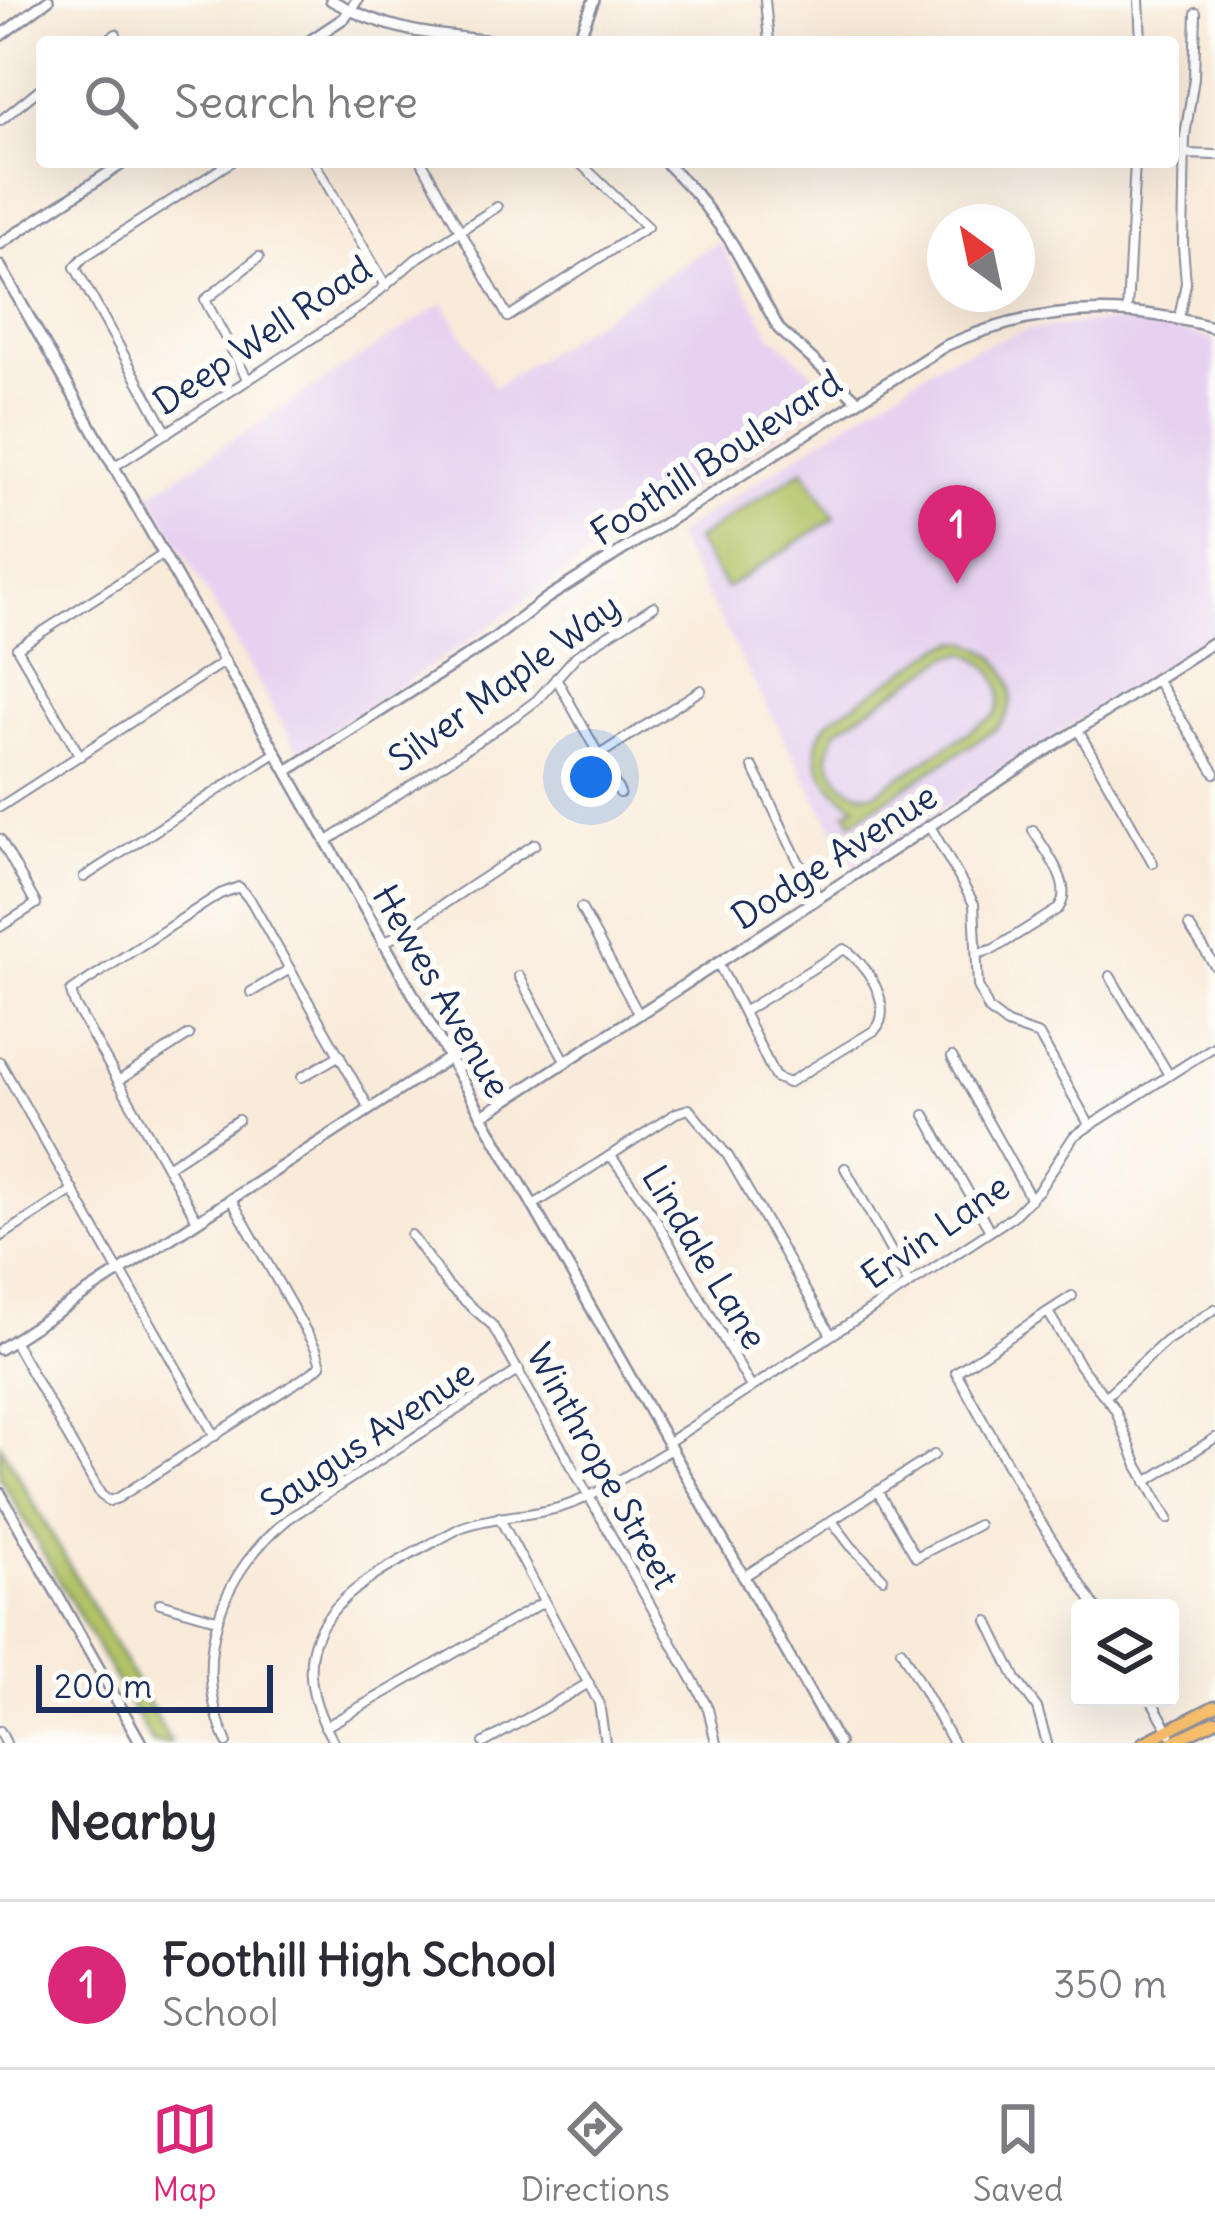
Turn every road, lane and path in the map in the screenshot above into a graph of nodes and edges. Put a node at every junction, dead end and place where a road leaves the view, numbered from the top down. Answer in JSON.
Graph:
{"nodes":[{"id":1,"x":48,"y":0,"type":"edge"},
{"id":2,"x":331,"y":0,"type":"edge"},
{"id":3,"x":594,"y":0,"type":"edge"},
{"id":4,"x":765,"y":0,"type":"edge"},
{"id":5,"x":1139,"y":0,"type":"edge"},
{"id":6,"x":354,"y":6,"type":"edge"},
{"id":7,"x":1196,"y":13,"type":"dead end"},
{"id":8,"x":116,"y":34,"type":"dead end"},
{"id":9,"x":0,"y":36,"type":"edge"},
{"id":10,"x":113,"y":36,"type":"edge"},
{"id":11,"x":316,"y":36,"type":"edge"},
{"id":12,"x":426,"y":36,"type":"edge"},
{"id":13,"x":579,"y":36,"type":"edge"},
{"id":14,"x":768,"y":36,"type":"edge"},
{"id":15,"x":1141,"y":36,"type":"edge"},
{"id":16,"x":36,"y":92,"type":"edge"},
{"id":17,"x":0,"y":122,"type":"edge"},
{"id":18,"x":1185,"y":154,"type":"junction"},
{"id":19,"x":1215,"y":155,"type":"edge"},
{"id":20,"x":116,"y":168,"type":"edge"},
{"id":21,"x":222,"y":168,"type":"edge"},
{"id":22,"x":317,"y":168,"type":"edge"},
{"id":23,"x":425,"y":168,"type":"edge"},
{"id":24,"x":585,"y":168,"type":"edge"},
{"id":25,"x":670,"y":168,"type":"edge"},
{"id":26,"x":1136,"y":168,"type":"edge"},
{"id":27,"x":497,"y":207,"type":"dead end"},
{"id":28,"x":460,"y":232,"type":"junction"},
{"id":29,"x":0,"y":244,"type":"edge"},
{"id":30,"x":259,"y":257,"type":"dead end"},
{"id":31,"x":0,"y":266,"type":"edge"},
{"id":32,"x":386,"y":286,"type":"junction"},
{"id":33,"x":1127,"y":310,"type":"junction"},
{"id":34,"x":1179,"y":318,"type":"junction"},
{"id":35,"x":1215,"y":328,"type":"edge"},
{"id":36,"x":248,"y":380,"type":"junction"},
{"id":37,"x":856,"y":399,"type":"junction"},
{"id":38,"x":167,"y":433,"type":"junction"},
{"id":39,"x":115,"y":466,"type":"junction"},
{"id":40,"x":166,"y":554,"type":"junction"},
{"id":41,"x":654,"y":606,"type":"dead end"},
{"id":42,"x":1215,"y":641,"type":"edge"},
{"id":43,"x":226,"y":660,"type":"junction"},
{"id":44,"x":556,"y":678,"type":"junction"},
{"id":45,"x":1156,"y":679,"type":"junction"},
{"id":46,"x":701,"y":690,"type":"dead end"},
{"id":47,"x":1078,"y":730,"type":"junction"},
{"id":48,"x":277,"y":752,"type":"junction"},
{"id":49,"x":599,"y":755,"type":"junction"},
{"id":50,"x":80,"y":756,"type":"junction"},
{"id":51,"x":753,"y":767,"type":"dead end"},
{"id":52,"x":287,"y":771,"type":"junction"},
{"id":53,"x":1215,"y":773,"type":"edge"},
{"id":54,"x":620,"y":793,"type":"dead end"},
{"id":55,"x":0,"y":807,"type":"edge"},
{"id":56,"x":930,"y":826,"type":"junction"},
{"id":57,"x":1033,"y":830,"type":"dead end"},
{"id":58,"x":0,"y":839,"type":"edge"},
{"id":59,"x":326,"y":842,"type":"junction"},
{"id":60,"x":535,"y":844,"type":"dead end"},
{"id":61,"x":1153,"y":863,"type":"dead end"},
{"id":62,"x":84,"y":877,"type":"dead end"},
{"id":63,"x":819,"y":898,"type":"junction"},
{"id":64,"x":581,"y":908,"type":"dead end"},
{"id":65,"x":1189,"y":926,"type":"dead end"},
{"id":66,"x":0,"y":927,"type":"edge"},
{"id":67,"x":383,"y":944,"type":"junction"},
{"id":68,"x":976,"y":954,"type":"junction"},
{"id":69,"x":718,"y":963,"type":"junction"},
{"id":70,"x":1215,"y":967,"type":"edge"},
{"id":71,"x":290,"y":969,"type":"junction"},
{"id":72,"x":519,"y":976,"type":"dead end"},
{"id":73,"x":1111,"y":976,"type":"dead end"},
{"id":74,"x":251,"y":992,"type":"dead end"},
{"id":75,"x":743,"y":1012,"type":"junction"},
{"id":76,"x":639,"y":1015,"type":"junction"},
{"id":77,"x":189,"y":1035,"type":"dead end"},
{"id":78,"x":1215,"y":1046,"type":"edge"},
{"id":79,"x":340,"y":1055,"type":"junction"},
{"id":80,"x":448,"y":1058,"type":"junction"},
{"id":81,"x":952,"y":1058,"type":"dead end"},
{"id":82,"x":0,"y":1062,"type":"edge"},
{"id":83,"x":566,"y":1062,"type":"junction"},
{"id":84,"x":1169,"y":1076,"type":"junction"},
{"id":85,"x":302,"y":1077,"type":"dead end"},
{"id":86,"x":118,"y":1081,"type":"junction"},
{"id":87,"x":369,"y":1108,"type":"junction"},
{"id":88,"x":925,"y":1115,"type":"dead end"},
{"id":89,"x":482,"y":1116,"type":"junction"},
{"id":90,"x":238,"y":1120,"type":"dead end"},
{"id":91,"x":1090,"y":1126,"type":"junction"},
{"id":92,"x":611,"y":1156,"type":"junction"},
{"id":93,"x":167,"y":1167,"type":"junction"},
{"id":94,"x":845,"y":1168,"type":"dead end"},
{"id":95,"x":73,"y":1190,"type":"junction"},
{"id":96,"x":231,"y":1198,"type":"junction"},
{"id":97,"x":1031,"y":1199,"type":"junction"},
{"id":98,"x":532,"y":1205,"type":"junction"},
{"id":99,"x":197,"y":1220,"type":"junction"},
{"id":100,"x":990,"y":1231,"type":"junction"},
{"id":101,"x":411,"y":1235,"type":"dead end"},
{"id":102,"x":0,"y":1237,"type":"edge"},
{"id":103,"x":120,"y":1271,"type":"junction"},
{"id":104,"x":909,"y":1284,"type":"junction"},
{"id":105,"x":1072,"y":1297,"type":"dead end"},
{"id":106,"x":1215,"y":1310,"type":"edge"},
{"id":107,"x":1048,"y":1312,"type":"junction"},
{"id":108,"x":831,"y":1335,"type":"junction"},
{"id":109,"x":13,"y":1340,"type":"junction"},
{"id":110,"x":0,"y":1349,"type":"edge"},
{"id":111,"x":518,"y":1370,"type":"junction"},
{"id":112,"x":751,"y":1387,"type":"junction"},
{"id":113,"x":1106,"y":1396,"type":"junction"},
{"id":114,"x":214,"y":1436,"type":"junction"},
{"id":115,"x":1215,"y":1438,"type":"edge"},
{"id":116,"x":669,"y":1446,"type":"junction"},
{"id":117,"x":934,"y":1455,"type":"dead end"},
{"id":118,"x":1147,"y":1482,"type":"junction"},
{"id":119,"x":878,"y":1492,"type":"junction"},
{"id":120,"x":0,"y":1493,"type":"edge"},
{"id":121,"x":589,"y":1496,"type":"junction"},
{"id":122,"x":4,"y":1509,"type":"edge"},
{"id":123,"x":499,"y":1517,"type":"junction"},
{"id":124,"x":1168,"y":1519,"type":"dead end"},
{"id":125,"x":832,"y":1520,"type":"junction"},
{"id":126,"x":978,"y":1525,"type":"dead end"},
{"id":127,"x":743,"y":1577,"type":"junction"},
{"id":128,"x":883,"y":1578,"type":"dead end"},
{"id":129,"x":1090,"y":1599,"type":"edge"},
{"id":130,"x":160,"y":1603,"type":"dead end"},
{"id":131,"x":543,"y":1603,"type":"junction"},
{"id":132,"x":216,"y":1619,"type":"junction"},
{"id":133,"x":988,"y":1621,"type":"dead end"},
{"id":134,"x":901,"y":1650,"type":"dead end"},
{"id":135,"x":589,"y":1683,"type":"junction"},
{"id":136,"x":1215,"y":1706,"type":"edge"},
{"id":137,"x":1155,"y":1707,"type":"edge"},
{"id":138,"x":1215,"y":1721,"type":"edge"},
{"id":139,"x":325,"y":1727,"type":"junction"},
{"id":140,"x":0,"y":1731,"type":"edge"},
{"id":141,"x":1173,"y":1740,"type":"edge"},
{"id":142,"x":6,"y":1743,"type":"edge"},
{"id":143,"x":141,"y":1743,"type":"edge"},
{"id":144,"x":227,"y":1743,"type":"edge"},
{"id":145,"x":334,"y":1743,"type":"edge"},
{"id":146,"x":484,"y":1743,"type":"edge"},
{"id":147,"x":605,"y":1743,"type":"edge"},
{"id":148,"x":716,"y":1743,"type":"edge"},
{"id":149,"x":838,"y":1743,"type":"edge"},
{"id":150,"x":953,"y":1743,"type":"edge"},
{"id":151,"x":1047,"y":1743,"type":"edge"},
{"id":152,"x":1143,"y":1743,"type":"edge"}],
"edges":[{"from":1,"to":9,"type":"street"},
{"from":2,"to":6,"type":"street"},
{"from":3,"to":13,"type":"street"},
{"from":4,"to":14,"type":"street"},
{"from":5,"to":15,"type":"street"},
{"from":6,"to":11,"type":"street"},
{"from":6,"to":12,"type":"street"},
{"from":7,"to":18,"type":"street"},
{"from":8,"to":10,"type":"street"},
{"from":16,"to":17,"type":"street"},
{"from":18,"to":19,"type":"street"},
{"from":18,"to":34,"type":"street"},
{"from":20,"to":29,"type":"street"},
{"from":21,"to":38,"type":"street"},
{"from":22,"to":32,"type":"street"},
{"from":23,"to":28,"type":"street"},
{"from":24,"to":28,"type":"street"},
{"from":25,"to":37,"type":"street"},
{"from":26,"to":33,"type":"street"},
{"from":27,"to":28,"type":"street","name":"Deep Well Road"},
{"from":28,"to":32,"type":"street","name":"Deep Well Road"},
{"from":30,"to":36,"type":"street"},
{"from":31,"to":39,"type":"street","name":"Hewes Avenue"},
{"from":32,"to":36,"type":"street","name":"Deep Well Road"},
{"from":33,"to":34,"type":"street","name":"Foothill Boulevard"},
{"from":33,"to":37,"type":"street","name":"Foothill Boulevard"},
{"from":34,"to":35,"type":"street","name":"Foothill Boulevard"},
{"from":36,"to":38,"type":"street","name":"Deep Well Road"},
{"from":37,"to":52,"type":"street","name":"Foothill Boulevard"},
{"from":38,"to":39,"type":"street","name":"Deep Well Road"},
{"from":39,"to":40,"type":"street","name":"Hewes Avenue"},
{"from":40,"to":43,"type":"street","name":"Hewes Avenue"},
{"from":40,"to":50,"type":"street"},
{"from":41,"to":44,"type":"street","name":"Silver Maple Way"},
{"from":42,"to":45,"type":"street","name":"Dodge Avenue"},
{"from":43,"to":48,"type":"street","name":"Hewes Avenue"},
{"from":43,"to":50,"type":"street"},
{"from":44,"to":49,"type":"street"},
{"from":44,"to":59,"type":"street","name":"Silver Maple Way"},
{"from":45,"to":47,"type":"street","name":"Dodge Avenue"},
{"from":45,"to":53,"type":"street"},
{"from":46,"to":49,"type":"street"},
{"from":47,"to":56,"type":"street","name":"Dodge Avenue"},
{"from":47,"to":61,"type":"street"},
{"from":48,"to":52,"type":"street","name":"Hewes Avenue"},
{"from":48,"to":62,"type":"street"},
{"from":49,"to":54,"type":"street"},
{"from":50,"to":55,"type":"street"},
{"from":51,"to":63,"type":"street"},
{"from":52,"to":59,"type":"street","name":"Hewes Avenue"},
{"from":56,"to":63,"type":"street","name":"Dodge Avenue"},
{"from":56,"to":68,"type":"street"},
{"from":57,"to":68,"type":"street"},
{"from":58,"to":66,"type":"street"},
{"from":59,"to":67,"type":"street","name":"Hewes Avenue"},
{"from":60,"to":67,"type":"street"},
{"from":63,"to":69,"type":"street","name":"Dodge Avenue"},
{"from":64,"to":76,"type":"street"},
{"from":65,"to":70,"type":"street"},
{"from":67,"to":80,"type":"street","name":"Hewes Avenue"},
{"from":68,"to":91,"type":"street"},
{"from":69,"to":75,"type":"street"},
{"from":69,"to":76,"type":"street","name":"Dodge Avenue"},
{"from":71,"to":74,"type":"street"},
{"from":71,"to":79,"type":"street"},
{"from":71,"to":86,"type":"street"},
{"from":72,"to":83,"type":"street"},
{"from":73,"to":84,"type":"street"},
{"from":75,"to":75,"type":"street"},
{"from":76,"to":83,"type":"street","name":"Dodge Avenue"},
{"from":77,"to":86,"type":"street"},
{"from":78,"to":84,"type":"street","name":"Ervin Lane"},
{"from":79,"to":85,"type":"street"},
{"from":79,"to":87,"type":"street"},
{"from":80,"to":87,"type":"street"},
{"from":80,"to":89,"type":"street","name":"Hewes Avenue"},
{"from":81,"to":97,"type":"street"},
{"from":82,"to":95,"type":"street"},
{"from":83,"to":89,"type":"street","name":"Dodge Avenue"},
{"from":84,"to":91,"type":"street","name":"Ervin Lane"},
{"from":86,"to":93,"type":"street"},
{"from":87,"to":96,"type":"street"},
{"from":88,"to":100,"type":"street"},
{"from":89,"to":98,"type":"street","name":"Hewes Avenue"},
{"from":90,"to":93,"type":"street"},
{"from":91,"to":97,"type":"street","name":"Ervin Lane"},
{"from":92,"to":98,"type":"street"},
{"from":92,"to":108,"type":"street"},
{"from":92,"to":112,"type":"street","name":"Lindale Lane"},
{"from":93,"to":99,"type":"street"},
{"from":94,"to":104,"type":"street"},
{"from":95,"to":102,"type":"street"},
{"from":95,"to":103,"type":"street"},
{"from":96,"to":99,"type":"street"},
{"from":96,"to":114,"type":"street"},
{"from":97,"to":100,"type":"street","name":"Ervin Lane"},
{"from":98,"to":116,"type":"street","name":"Hewes Avenue"},
{"from":99,"to":103,"type":"street"},
{"from":100,"to":104,"type":"street","name":"Ervin Lane"},
{"from":101,"to":111,"type":"street","name":"Winthrope Street"},
{"from":103,"to":109,"type":"street"},
{"from":103,"to":114,"type":"street"},
{"from":104,"to":108,"type":"street","name":"Ervin Lane"},
{"from":105,"to":107,"type":"street"},
{"from":106,"to":113,"type":"street"},
{"from":107,"to":113,"type":"street"},
{"from":107,"to":129,"type":"street"},
{"from":108,"to":112,"type":"street","name":"Ervin Lane"},
{"from":109,"to":110,"type":"street"},
{"from":109,"to":114,"type":"street"},
{"from":111,"to":121,"type":"street","name":"Winthrope Street"},
{"from":111,"to":132,"type":"street","name":"Saugus Avenue"},
{"from":112,"to":116,"type":"street","name":"Ervin Lane"},
{"from":113,"to":118,"type":"street"},
{"from":115,"to":118,"type":"street"},
{"from":116,"to":121,"type":"street","name":"Ervin Lane"},
{"from":116,"to":127,"type":"street","name":"Hewes Avenue"},
{"from":117,"to":119,"type":"street"},
{"from":118,"to":124,"type":"street"},
{"from":119,"to":125,"type":"street"},
{"from":119,"to":126,"type":"street"},
{"from":120,"to":122,"type":"street"},
{"from":121,"to":123,"type":"street","name":"Ervin Lane"},
{"from":121,"to":148,"type":"street","name":"Winthrope Street"},
{"from":122,"to":143,"type":"street"},
{"from":123,"to":131,"type":"street"},
{"from":123,"to":139,"type":"street","name":"Ervin Lane"},
{"from":125,"to":127,"type":"street"},
{"from":125,"to":128,"type":"street"},
{"from":127,"to":149,"type":"street","name":"Hewes Avenue"},
{"from":130,"to":132,"type":"street"},
{"from":131,"to":135,"type":"street"},
{"from":131,"to":139,"type":"street"},
{"from":132,"to":144,"type":"street"},
{"from":133,"to":151,"type":"street"},
{"from":134,"to":150,"type":"street"},
{"from":135,"to":146,"type":"street"},
{"from":135,"to":147,"type":"street"},
{"from":136,"to":141,"type":"main road"},
{"from":137,"to":141,"type":"street"},
{"from":138,"to":141,"type":"main road"},
{"from":139,"to":145,"type":"street","name":"Ervin Lane"},
{"from":140,"to":142,"type":"street"},
{"from":141,"to":152,"type":"main road"}]}
